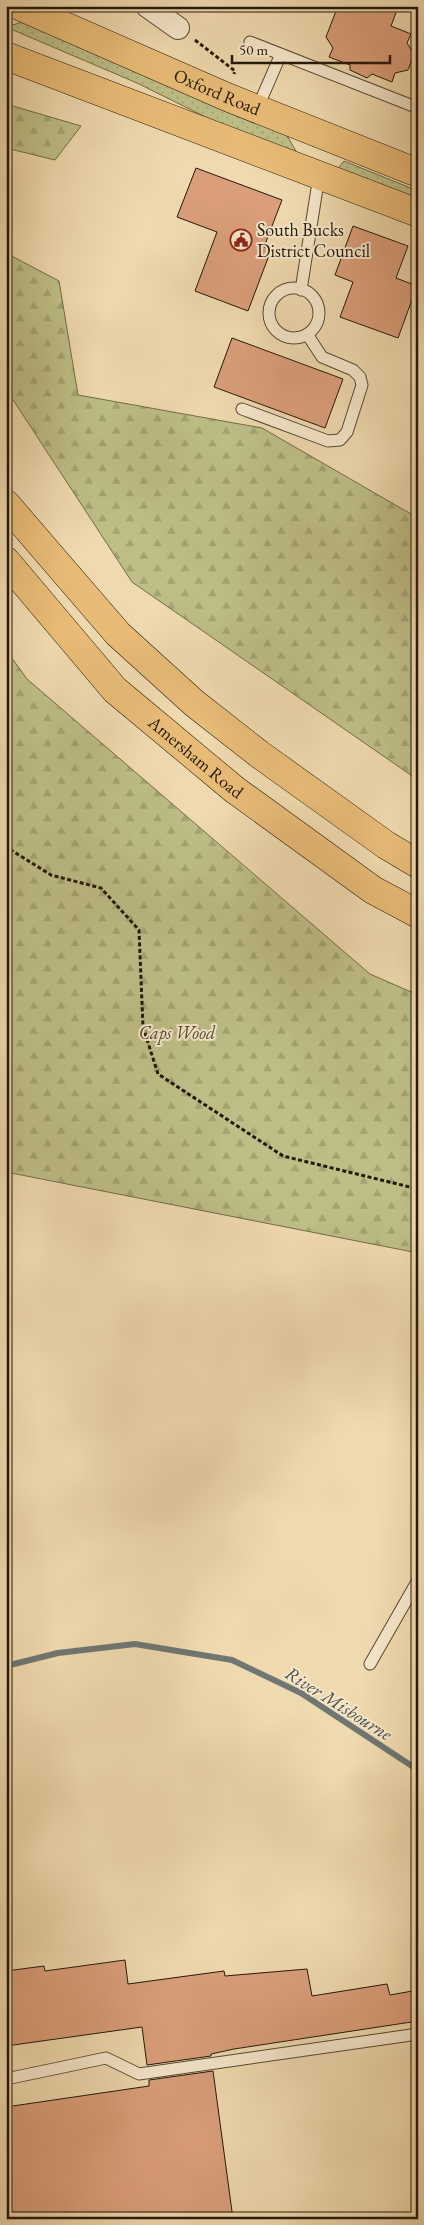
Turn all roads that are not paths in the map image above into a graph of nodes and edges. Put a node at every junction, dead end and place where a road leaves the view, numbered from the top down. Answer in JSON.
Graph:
{"nodes":[{"id":1,"x":19,"y":6,"type":"edge"},
{"id":2,"x":147,"y":6,"type":"edge"},
{"id":3,"x":178,"y":28,"type":"road end"},
{"id":4,"x":250,"y":42,"type":"dead end"},
{"id":5,"x":281,"y":54,"type":"junction"},
{"id":6,"x":6,"y":56,"type":"edge"},
{"id":7,"x":418,"y":103,"type":"edge"},
{"id":8,"x":257,"y":109,"type":"junction"},
{"id":9,"x":317,"y":134,"type":"junction"},
{"id":10,"x":418,"y":173,"type":"edge"},
{"id":11,"x":319,"y":176,"type":"junction"},
{"id":12,"x":418,"y":213,"type":"edge"},
{"id":13,"x":301,"y":290,"type":"junction"},
{"id":14,"x":306,"y":334,"type":"junction"},
{"id":15,"x":242,"y":409,"type":"dead end"},
{"id":16,"x":6,"y":504,"type":"edge"},
{"id":17,"x":6,"y":561,"type":"edge"},
{"id":18,"x":418,"y":864,"type":"edge"},
{"id":19,"x":418,"y":914,"type":"edge"},
{"id":20,"x":418,"y":1580,"type":"edge"},
{"id":21,"x":370,"y":1664,"type":"dead end"},
{"id":22,"x":418,"y":2034,"type":"edge"},
{"id":23,"x":6,"y":2079,"type":"edge"}],
"edges":[{"from":1,"to":8,"type":"main road","name":"Oxford Road"},
{"from":2,"to":3,"type":"street"},
{"from":4,"to":5,"type":"lane"},
{"from":5,"to":7,"type":"lane"},
{"from":5,"to":8,"type":"lane"},
{"from":6,"to":11,"type":"main road"},
{"from":8,"to":9,"type":"main road","name":"Oxford Road"},
{"from":9,"to":10,"type":"main road","name":"Oxford Road"},
{"from":9,"to":11,"type":"main road"},
{"from":11,"to":12,"type":"main road"},
{"from":11,"to":13,"type":"lane"},
{"from":13,"to":14,"type":"lane"},
{"from":13,"to":14,"type":"lane"},
{"from":14,"to":15,"type":"lane"},
{"from":16,"to":18,"type":"main road"},
{"from":17,"to":19,"type":"main road","name":"Amersham Road"},
{"from":20,"to":21,"type":"lane"},
{"from":22,"to":23,"type":"lane"}]}
